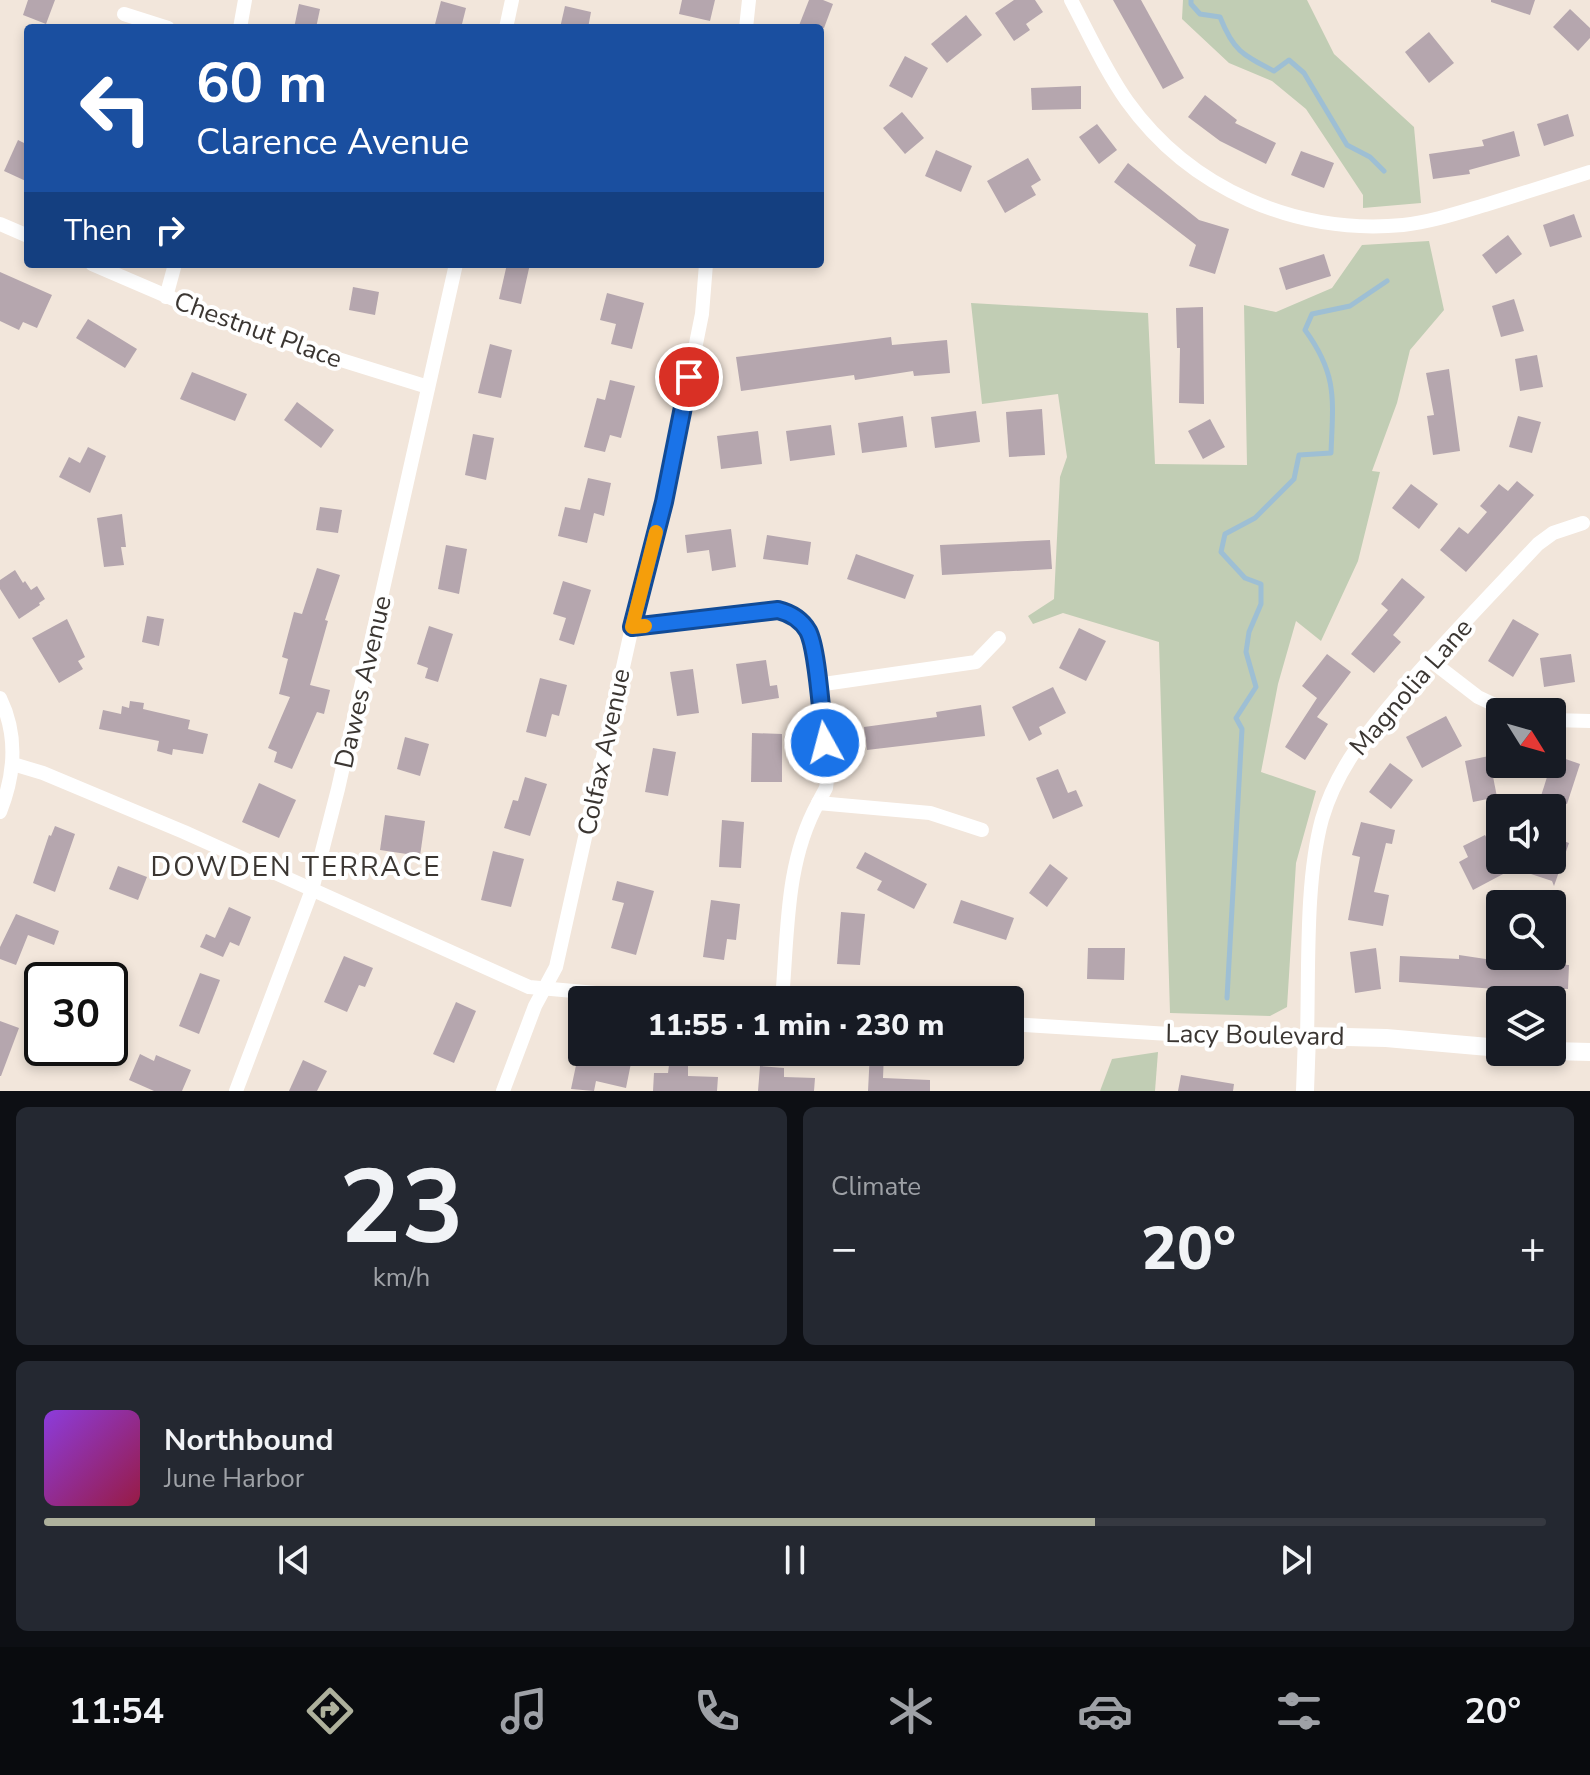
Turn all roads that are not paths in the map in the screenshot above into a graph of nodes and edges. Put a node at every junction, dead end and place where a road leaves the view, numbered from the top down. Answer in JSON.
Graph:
{"nodes":[{"id":1,"x":245,"y":0,"type":"edge"},
{"id":2,"x":512,"y":0,"type":"edge"},
{"id":3,"x":749,"y":0,"type":"edge"},
{"id":4,"x":1071,"y":0,"type":"edge"},
{"id":5,"x":124,"y":14,"type":"dead end"},
{"id":6,"x":155,"y":24,"type":"edge"},
{"id":7,"x":241,"y":24,"type":"edge"},
{"id":8,"x":507,"y":24,"type":"edge"},
{"id":9,"x":746,"y":24,"type":"edge"},
{"id":10,"x":1590,"y":172,"type":"edge"},
{"id":11,"x":0,"y":224,"type":"edge"},
{"id":12,"x":22,"y":233,"type":"edge"},
{"id":13,"x":101,"y":268,"type":"edge"},
{"id":14,"x":174,"y":268,"type":"edge"},
{"id":15,"x":455,"y":268,"type":"edge"},
{"id":16,"x":706,"y":268,"type":"edge"},
{"id":17,"x":166,"y":297,"type":"junction"},
{"id":18,"x":428,"y":387,"type":"junction"},
{"id":19,"x":1583,"y":523,"type":"dead end"},
{"id":20,"x":632,"y":627,"type":"junction"},
{"id":21,"x":999,"y":638,"type":"dead end"},
{"id":22,"x":1430,"y":660,"type":"junction"},
{"id":23,"x":817,"y":685,"type":"junction"},
{"id":24,"x":0,"y":698,"type":"edge"},
{"id":25,"x":1486,"y":701,"type":"edge"},
{"id":26,"x":1566,"y":720,"type":"edge"},
{"id":27,"x":1590,"y":721,"type":"edge"},
{"id":28,"x":13,"y":764,"type":"junction"},
{"id":29,"x":818,"y":803,"type":"junction"},
{"id":30,"x":0,"y":812,"type":"edge"},
{"id":31,"x":982,"y":830,"type":"dead end"},
{"id":32,"x":312,"y":890,"type":"junction"},
{"id":33,"x":783,"y":986,"type":"edge"},
{"id":34,"x":544,"y":988,"type":"junction"},
{"id":35,"x":568,"y":990,"type":"edge"},
{"id":36,"x":1024,"y":1025,"type":"edge"},
{"id":37,"x":1307,"y":1036,"type":"junction"},
{"id":38,"x":1486,"y":1047,"type":"edge"},
{"id":39,"x":1566,"y":1051,"type":"edge"},
{"id":40,"x":1590,"y":1052,"type":"edge"},
{"id":41,"x":236,"y":1091,"type":"edge"},
{"id":42,"x":503,"y":1091,"type":"edge"},
{"id":43,"x":1305,"y":1091,"type":"edge"}],
"edges":[{"from":1,"to":7,"type":"street"},
{"from":2,"to":8,"type":"street"},
{"from":3,"to":9,"type":"street"},
{"from":4,"to":10,"type":"street"},
{"from":5,"to":6,"type":"street"},
{"from":11,"to":12,"type":"street"},
{"from":13,"to":17,"type":"street","name":"Chestnut Place"},
{"from":14,"to":17,"type":"street"},
{"from":15,"to":18,"type":"street","name":"Dawes Avenue"},
{"from":16,"to":20,"type":"street","name":"Colfax Avenue"},
{"from":17,"to":18,"type":"street","name":"Chestnut Place"},
{"from":18,"to":32,"type":"street","name":"Dawes Avenue"},
{"from":19,"to":22,"type":"street","name":"Magnolia Lane"},
{"from":20,"to":23,"type":"street"},
{"from":20,"to":34,"type":"street","name":"Colfax Avenue"},
{"from":21,"to":23,"type":"street"},
{"from":22,"to":25,"type":"street"},
{"from":22,"to":37,"type":"street","name":"Magnolia Lane"},
{"from":23,"to":29,"type":"street"},
{"from":24,"to":28,"type":"street"},
{"from":26,"to":27,"type":"street"},
{"from":28,"to":30,"type":"street"},
{"from":28,"to":32,"type":"street"},
{"from":29,"to":31,"type":"street"},
{"from":29,"to":33,"type":"street"},
{"from":32,"to":34,"type":"street"},
{"from":32,"to":41,"type":"street","name":"Dawes Avenue"},
{"from":34,"to":35,"type":"street"},
{"from":34,"to":42,"type":"street","name":"Colfax Avenue"},
{"from":36,"to":37,"type":"street","name":"Lacy Boulevard"},
{"from":37,"to":38,"type":"street","name":"Lacy Boulevard"},
{"from":37,"to":43,"type":"street","name":"Magnolia Lane"},
{"from":39,"to":40,"type":"street"}]}
